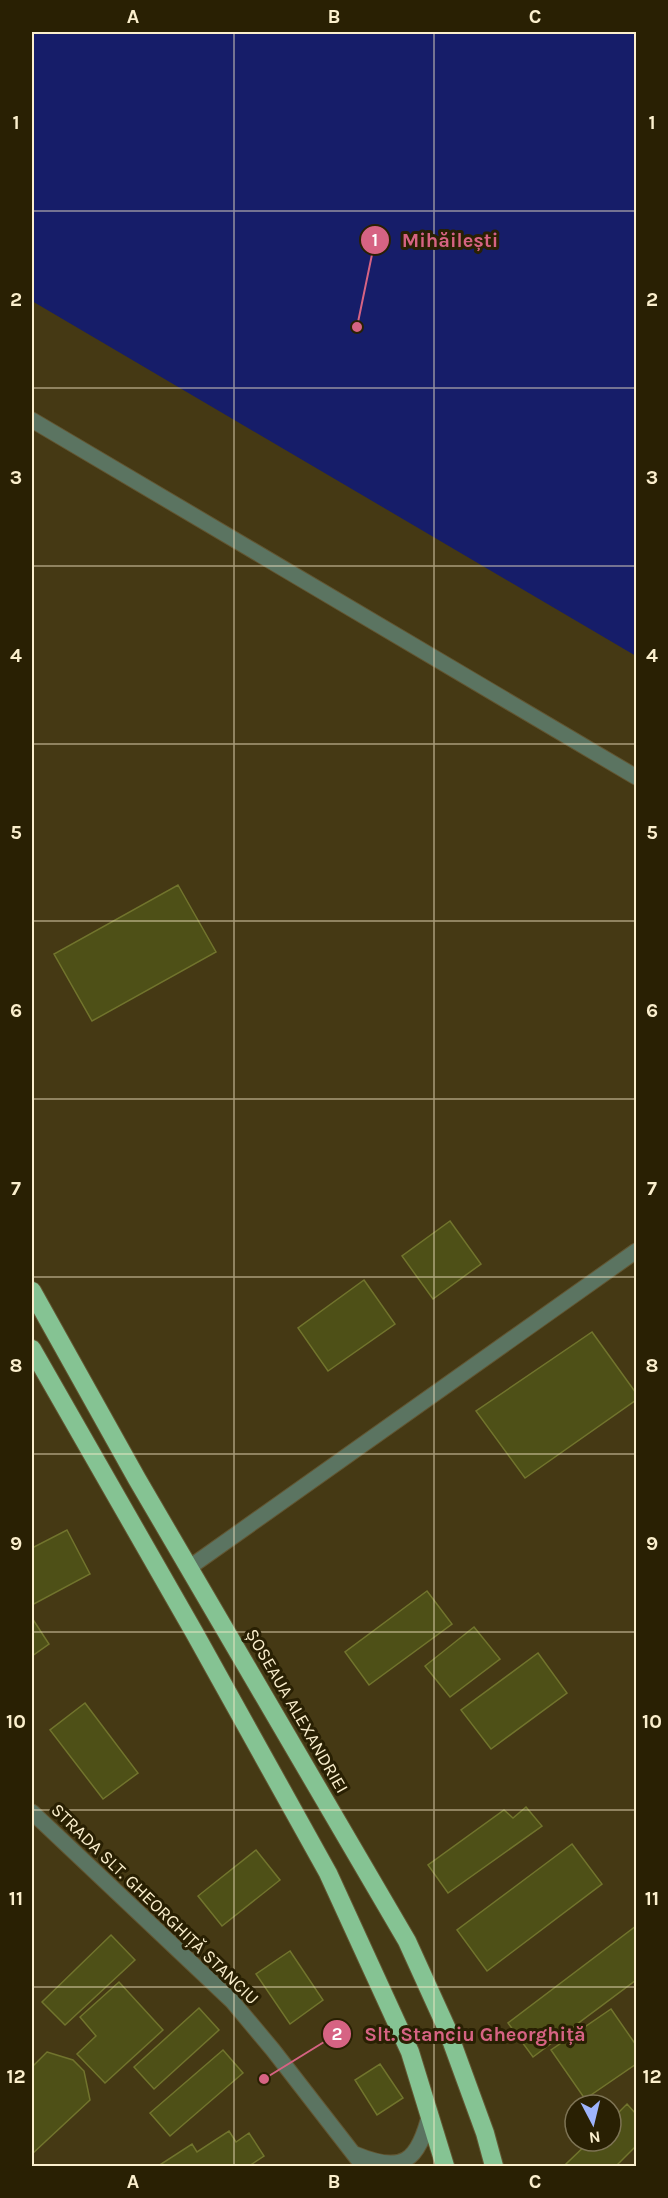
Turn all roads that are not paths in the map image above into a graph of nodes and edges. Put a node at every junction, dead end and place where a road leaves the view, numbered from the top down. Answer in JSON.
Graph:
{"nodes":[{"id":1,"x":32,"y":420,"type":"edge"},
{"id":2,"x":636,"y":777,"type":"edge"},
{"id":3,"x":636,"y":1251,"type":"edge"},
{"id":4,"x":32,"y":1291,"type":"edge"},
{"id":5,"x":32,"y":1349,"type":"edge"},
{"id":6,"x":190,"y":1567,"type":"junction"},
{"id":7,"x":32,"y":1812,"type":"edge"},
{"id":8,"x":430,"y":2112,"type":"junction"},
{"id":9,"x":359,"y":2160,"type":"edge"},
{"id":10,"x":445,"y":2166,"type":"edge"},
{"id":11,"x":494,"y":2166,"type":"edge"}],
"edges":[{"from":1,"to":2,"type":"street"},
{"from":3,"to":6,"type":"street"},
{"from":4,"to":6,"type":"highway","name":"ȘOSEAUA ALEXANDRIEI"},
{"from":5,"to":8,"type":"highway"},
{"from":6,"to":11,"type":"highway","name":"ȘOSEAUA ALEXANDRIEI"},
{"from":7,"to":9,"type":"street","name":"STRADA SLT. GHEORGHIȚĂ STANCIU"},
{"from":8,"to":9,"type":"street"},
{"from":8,"to":10,"type":"highway"}]}
